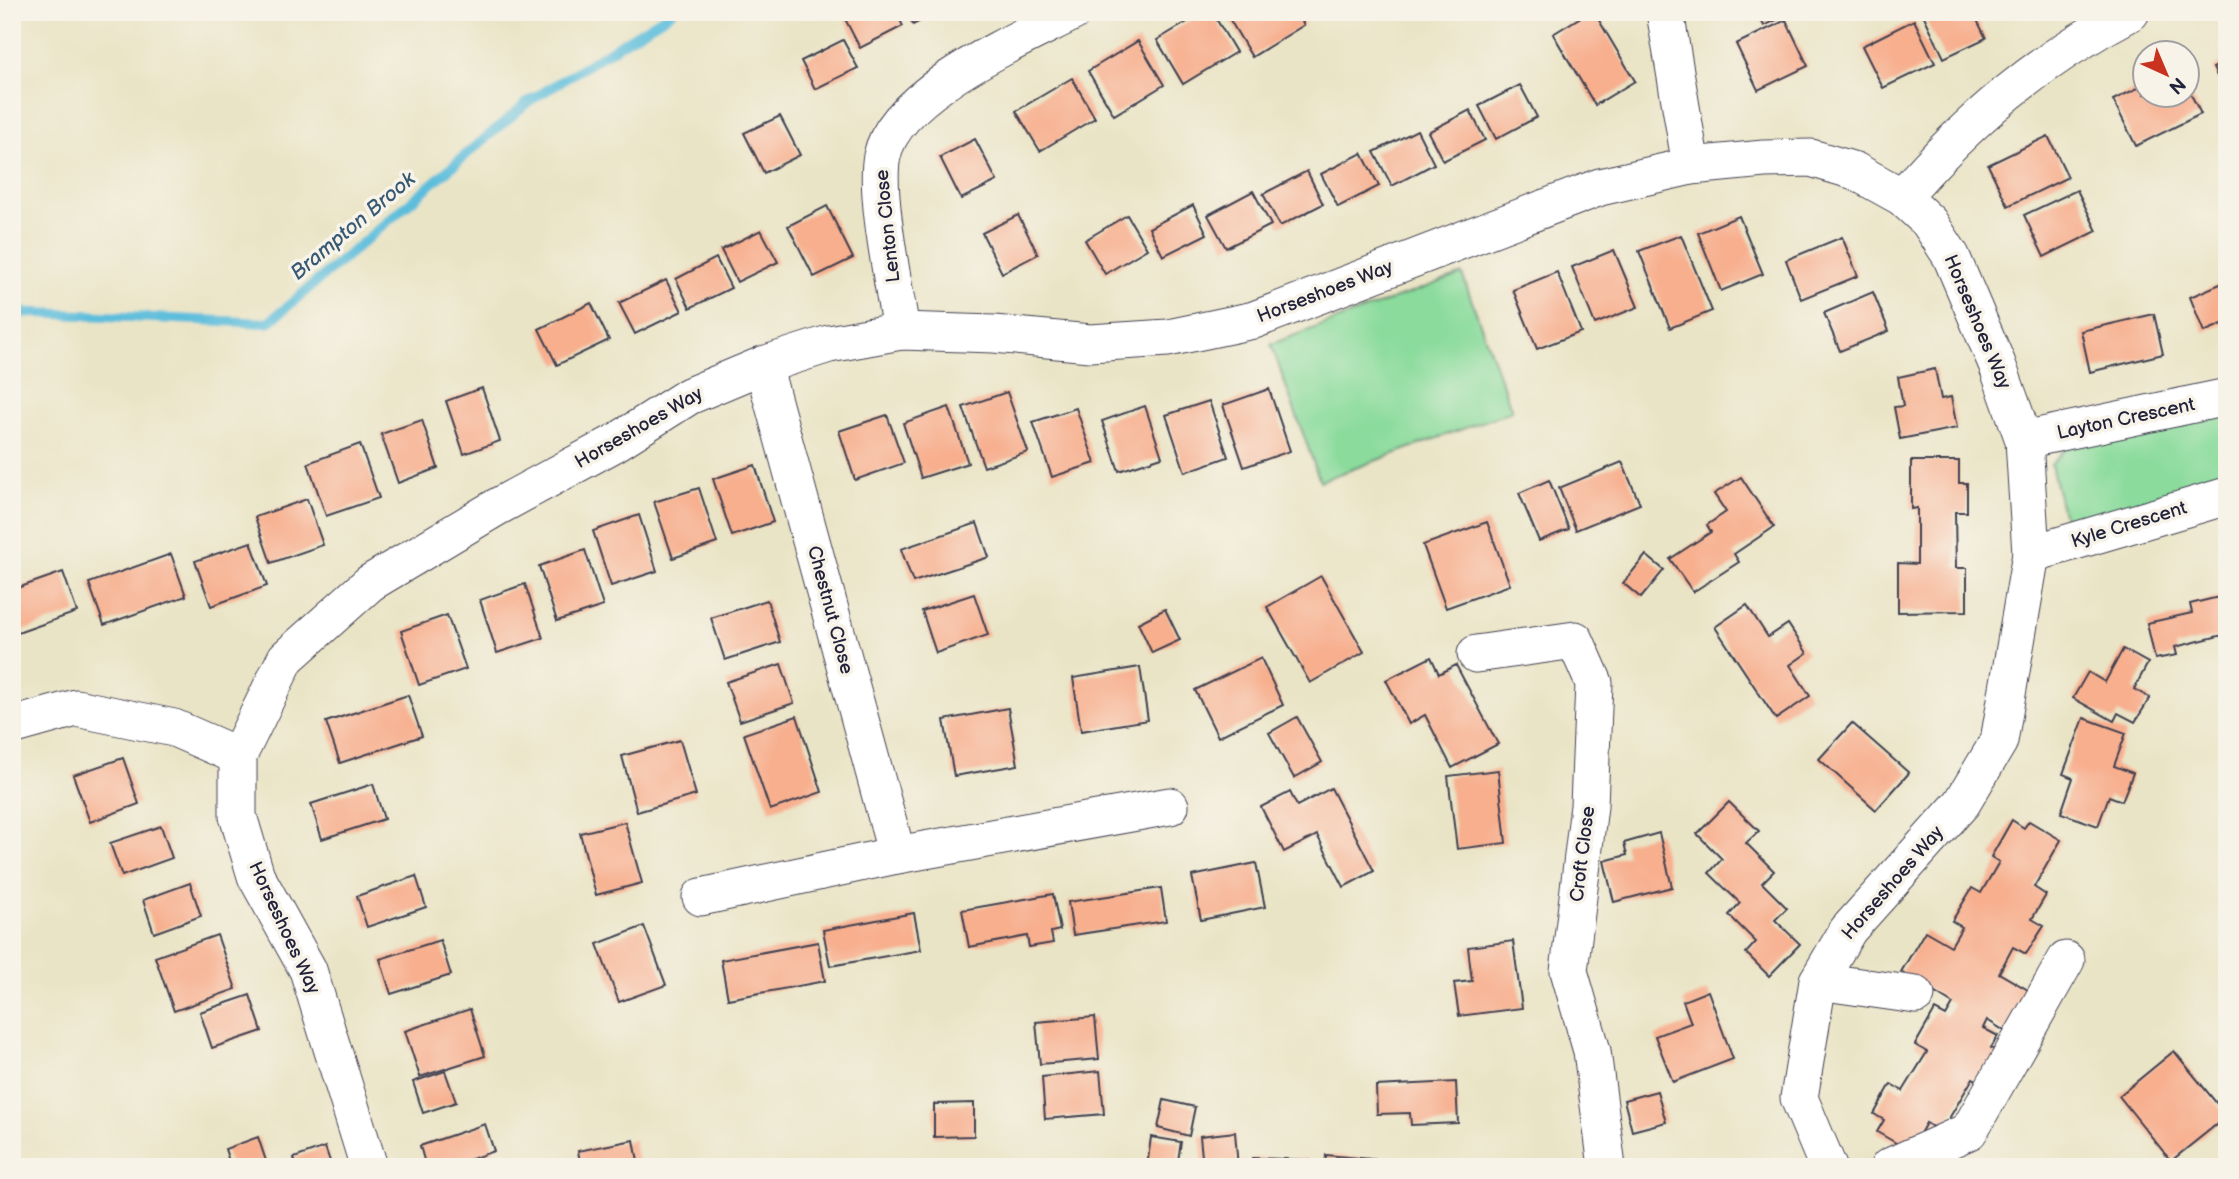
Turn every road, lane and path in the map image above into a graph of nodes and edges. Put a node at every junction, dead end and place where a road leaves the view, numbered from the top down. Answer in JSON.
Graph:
{"nodes":[{"id":1,"x":1073,"y":12,"type":"edge"},
{"id":2,"x":1665,"y":12,"type":"edge"},
{"id":3,"x":2131,"y":12,"type":"edge"},
{"id":4,"x":1691,"y":166,"type":"junction"},
{"id":5,"x":1902,"y":197,"type":"junction"},
{"id":6,"x":901,"y":331,"type":"junction"},
{"id":7,"x":763,"y":365,"type":"junction"},
{"id":8,"x":2227,"y":397,"type":"edge"},
{"id":9,"x":2024,"y":440,"type":"junction"},
{"id":10,"x":2227,"y":496,"type":"edge"},
{"id":11,"x":2031,"y":554,"type":"junction"},
{"id":12,"x":1476,"y":654,"type":"dead end"},
{"id":13,"x":12,"y":726,"type":"edge"},
{"id":14,"x":238,"y":756,"type":"junction"},
{"id":15,"x":1170,"y":806,"type":"dead end"},
{"id":16,"x":897,"y":855,"type":"junction"},
{"id":17,"x":701,"y":897,"type":"dead end"},
{"id":18,"x":2066,"y":960,"type":"dead end"},
{"id":19,"x":1818,"y":981,"type":"junction"},
{"id":20,"x":1916,"y":995,"type":"dead end"},
{"id":21,"x":369,"y":1167,"type":"edge"},
{"id":22,"x":1607,"y":1167,"type":"edge"},
{"id":23,"x":1828,"y":1167,"type":"edge"},
{"id":24,"x":1889,"y":1167,"type":"edge"}],
"edges":[{"from":1,"to":6,"type":"street","name":"Lenton Close"},
{"from":2,"to":4,"type":"street"},
{"from":3,"to":5,"type":"street"},
{"from":4,"to":5,"type":"street","name":"Horseshoes Way"},
{"from":4,"to":6,"type":"street","name":"Horseshoes Way"},
{"from":5,"to":9,"type":"street","name":"Horseshoes Way"},
{"from":6,"to":7,"type":"street","name":"Horseshoes Way"},
{"from":7,"to":14,"type":"street","name":"Horseshoes Way"},
{"from":7,"to":16,"type":"street","name":"Chestnut Close"},
{"from":8,"to":9,"type":"street","name":"Layton Crescent"},
{"from":9,"to":11,"type":"street","name":"Horseshoes Way"},
{"from":10,"to":11,"type":"street","name":"Kyle Crescent"},
{"from":11,"to":19,"type":"street","name":"Horseshoes Way"},
{"from":12,"to":22,"type":"street","name":"Croft Close"},
{"from":13,"to":14,"type":"street"},
{"from":14,"to":21,"type":"street","name":"Horseshoes Way"},
{"from":15,"to":16,"type":"street"},
{"from":16,"to":17,"type":"street"},
{"from":18,"to":24,"type":"street"},
{"from":19,"to":20,"type":"street"},
{"from":19,"to":23,"type":"street","name":"Horseshoes Way"}]}
